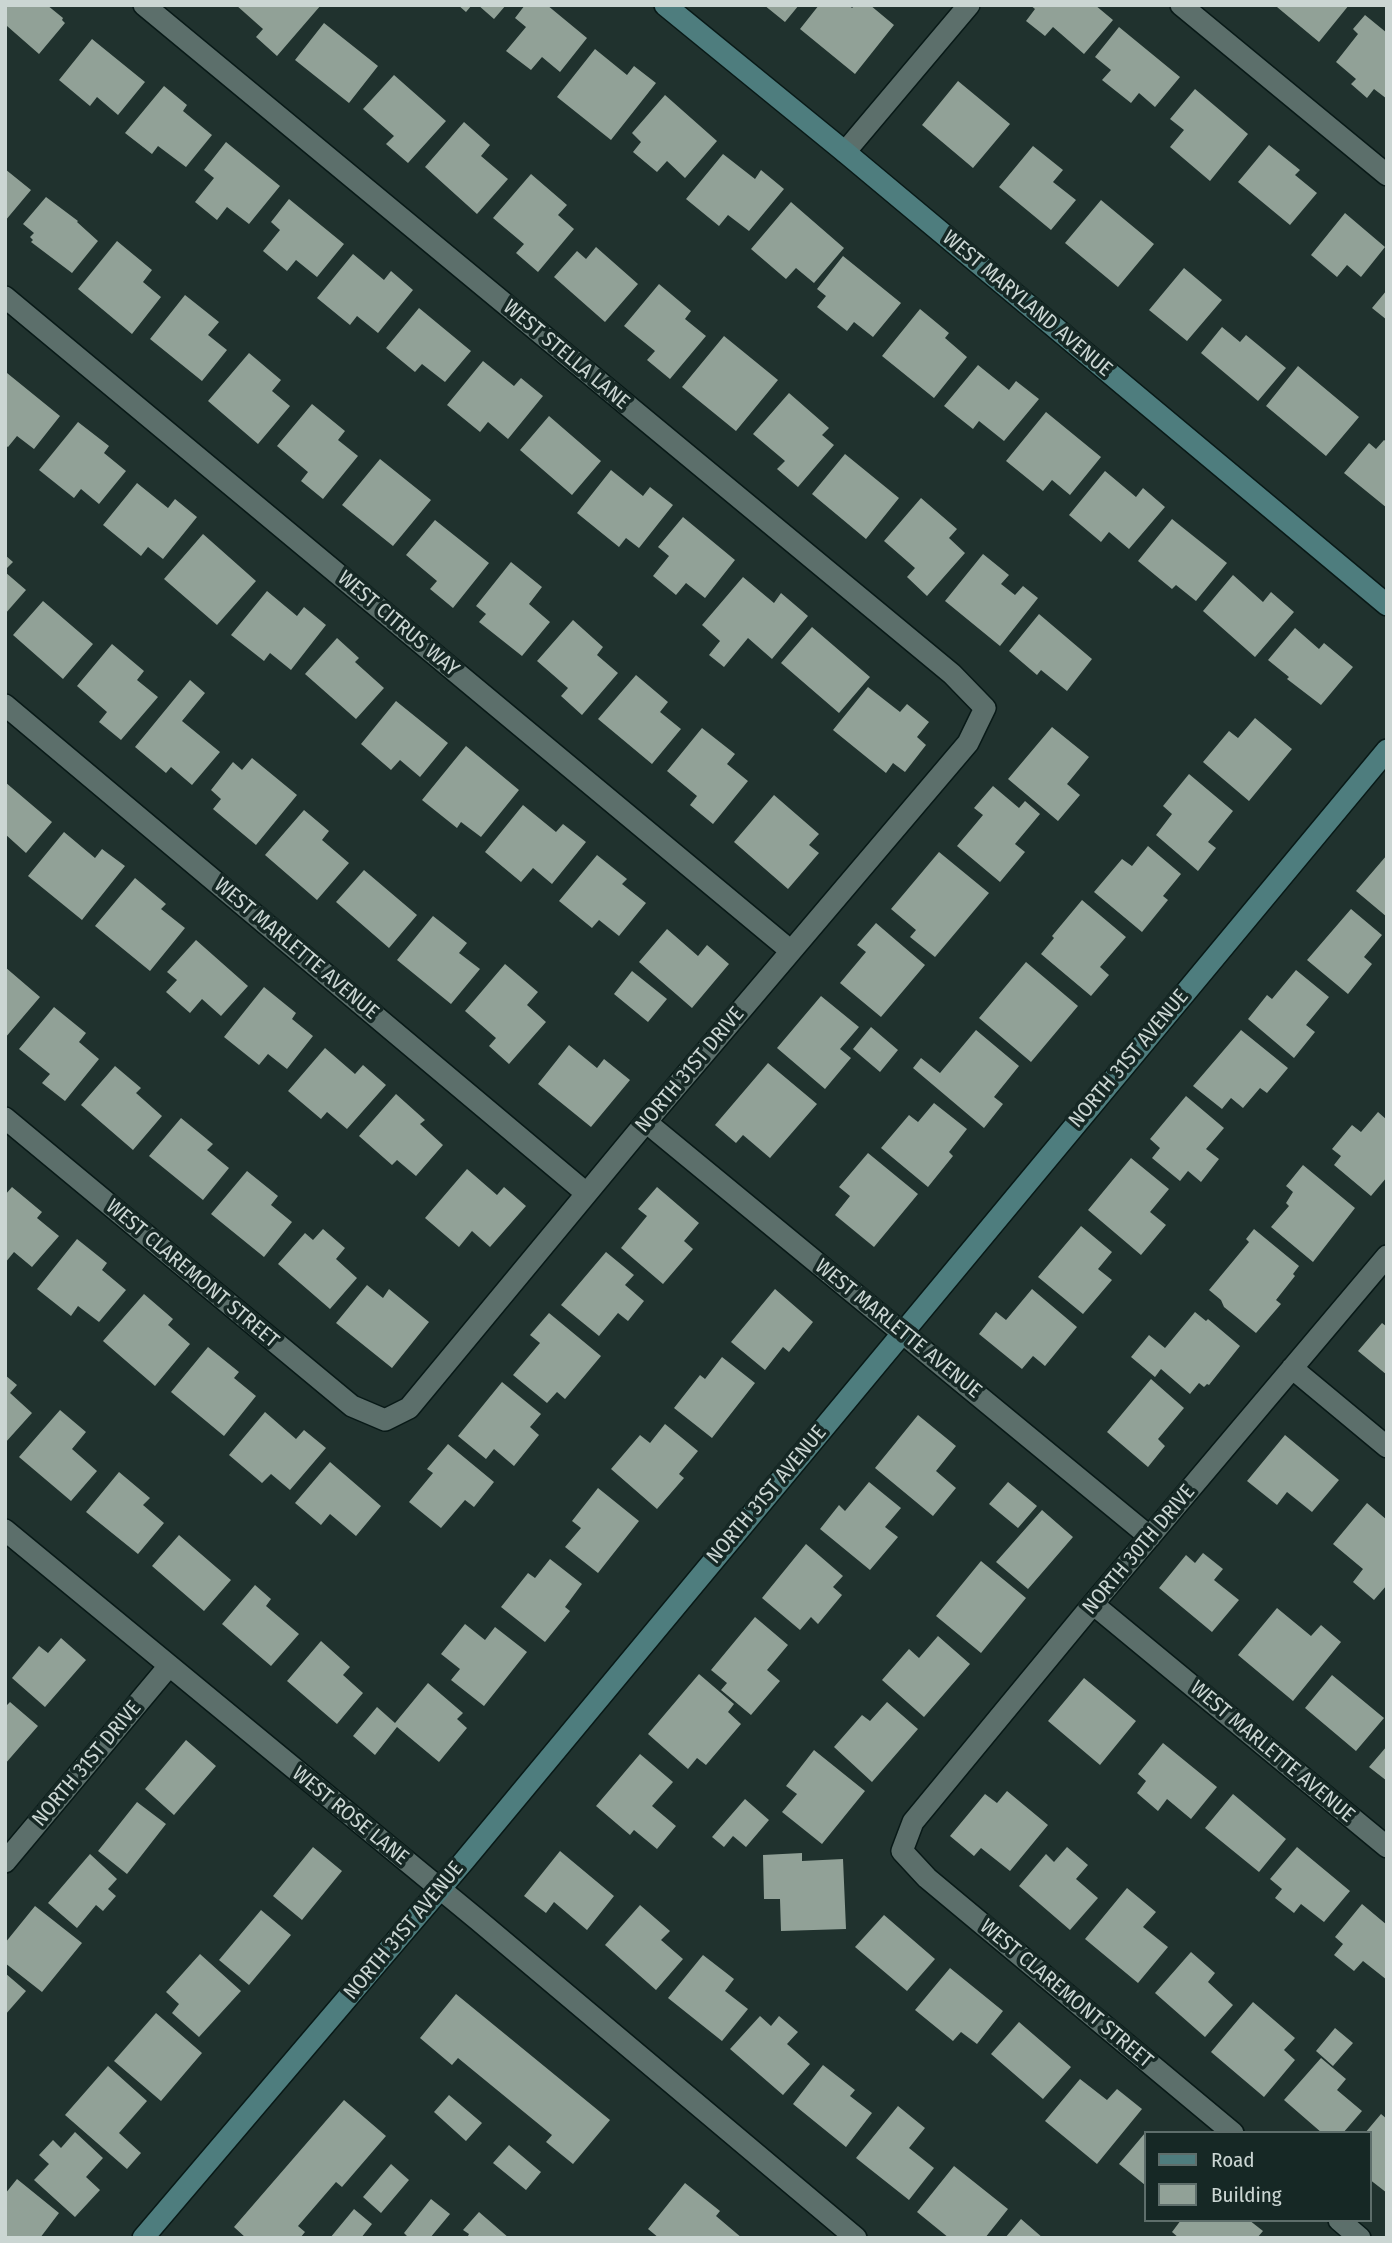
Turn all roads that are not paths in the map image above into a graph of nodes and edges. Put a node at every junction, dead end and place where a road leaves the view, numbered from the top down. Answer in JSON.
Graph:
{"nodes":[{"id":1,"x":144,"y":5,"type":"edge"},
{"id":2,"x":665,"y":5,"type":"edge"},
{"id":3,"x":969,"y":5,"type":"edge"},
{"id":4,"x":1181,"y":5,"type":"edge"},
{"id":5,"x":845,"y":152,"type":"junction"},
{"id":6,"x":1387,"y":175,"type":"edge"},
{"id":7,"x":5,"y":297,"type":"edge"},
{"id":8,"x":1387,"y":605,"type":"edge"},
{"id":9,"x":5,"y":705,"type":"edge"},
{"id":10,"x":985,"y":708,"type":"joint"},
{"id":11,"x":1387,"y":750,"type":"edge"},
{"id":12,"x":791,"y":951,"type":"junction"},
{"id":13,"x":5,"y":1118,"type":"edge"},
{"id":14,"x":646,"y":1122,"type":"junction"},
{"id":15,"x":586,"y":1193,"type":"junction"},
{"id":16,"x":1387,"y":1256,"type":"edge"},
{"id":17,"x":902,"y":1333,"type":"junction"},
{"id":18,"x":1292,"y":1368,"type":"junction"},
{"id":19,"x":385,"y":1420,"type":"joint"},
{"id":20,"x":1387,"y":1447,"type":"edge"},
{"id":21,"x":5,"y":1530,"type":"edge"},
{"id":22,"x":1150,"y":1537,"type":"junction"},
{"id":23,"x":1093,"y":1604,"type":"junction"},
{"id":24,"x":169,"y":1666,"type":"junction"},
{"id":25,"x":1387,"y":1847,"type":"edge"},
{"id":26,"x":902,"y":1851,"type":"joint"},
{"id":27,"x":5,"y":1862,"type":"edge"},
{"id":28,"x":440,"y":1889,"type":"junction"},
{"id":29,"x":1231,"y":2131,"type":"edge"},
{"id":30,"x":1341,"y":2222,"type":"edge"},
{"id":31,"x":143,"y":2238,"type":"edge"},
{"id":32,"x":856,"y":2238,"type":"edge"},
{"id":33,"x":1360,"y":2238,"type":"edge"}],
"edges":[{"from":1,"to":10,"type":"street","name":"WEST STELLA LANE"},
{"from":2,"to":5,"type":"street","name":"WEST MARYLAND AVENUE"},
{"from":3,"to":5,"type":"street"},
{"from":4,"to":6,"type":"street"},
{"from":5,"to":8,"type":"street","name":"WEST MARYLAND AVENUE"},
{"from":7,"to":12,"type":"street","name":"WEST CITRUS WAY"},
{"from":9,"to":15,"type":"street","name":"WEST MARLETTE AVENUE"},
{"from":10,"to":12,"type":"street","name":"NORTH 31ST DRIVE"},
{"from":11,"to":17,"type":"street","name":"NORTH 31ST AVENUE"},
{"from":12,"to":14,"type":"street","name":"NORTH 31ST DRIVE"},
{"from":13,"to":19,"type":"street","name":"WEST CLAREMONT STREET"},
{"from":14,"to":15,"type":"street","name":"NORTH 31ST DRIVE"},
{"from":14,"to":17,"type":"street","name":"WEST MARLETTE AVENUE"},
{"from":15,"to":19,"type":"street","name":"NORTH 31ST DRIVE"},
{"from":16,"to":18,"type":"street","name":"NORTH 30TH DRIVE"},
{"from":17,"to":22,"type":"street","name":"WEST MARLETTE AVENUE"},
{"from":17,"to":28,"type":"street","name":"NORTH 31ST AVENUE"},
{"from":18,"to":20,"type":"street"},
{"from":18,"to":22,"type":"street","name":"NORTH 30TH DRIVE"},
{"from":21,"to":24,"type":"street","name":"WEST ROSE LANE"},
{"from":22,"to":23,"type":"street","name":"NORTH 30TH DRIVE"},
{"from":23,"to":25,"type":"street","name":"WEST MARLETTE AVENUE"},
{"from":23,"to":26,"type":"street","name":"NORTH 30TH DRIVE"},
{"from":24,"to":27,"type":"street","name":"NORTH 31ST DRIVE"},
{"from":24,"to":28,"type":"street","name":"WEST ROSE LANE"},
{"from":26,"to":29,"type":"street","name":"WEST CLAREMONT STREET"},
{"from":28,"to":31,"type":"street","name":"NORTH 31ST AVENUE"},
{"from":28,"to":32,"type":"street","name":"WEST ROSE LANE"},
{"from":30,"to":33,"type":"street"}]}
